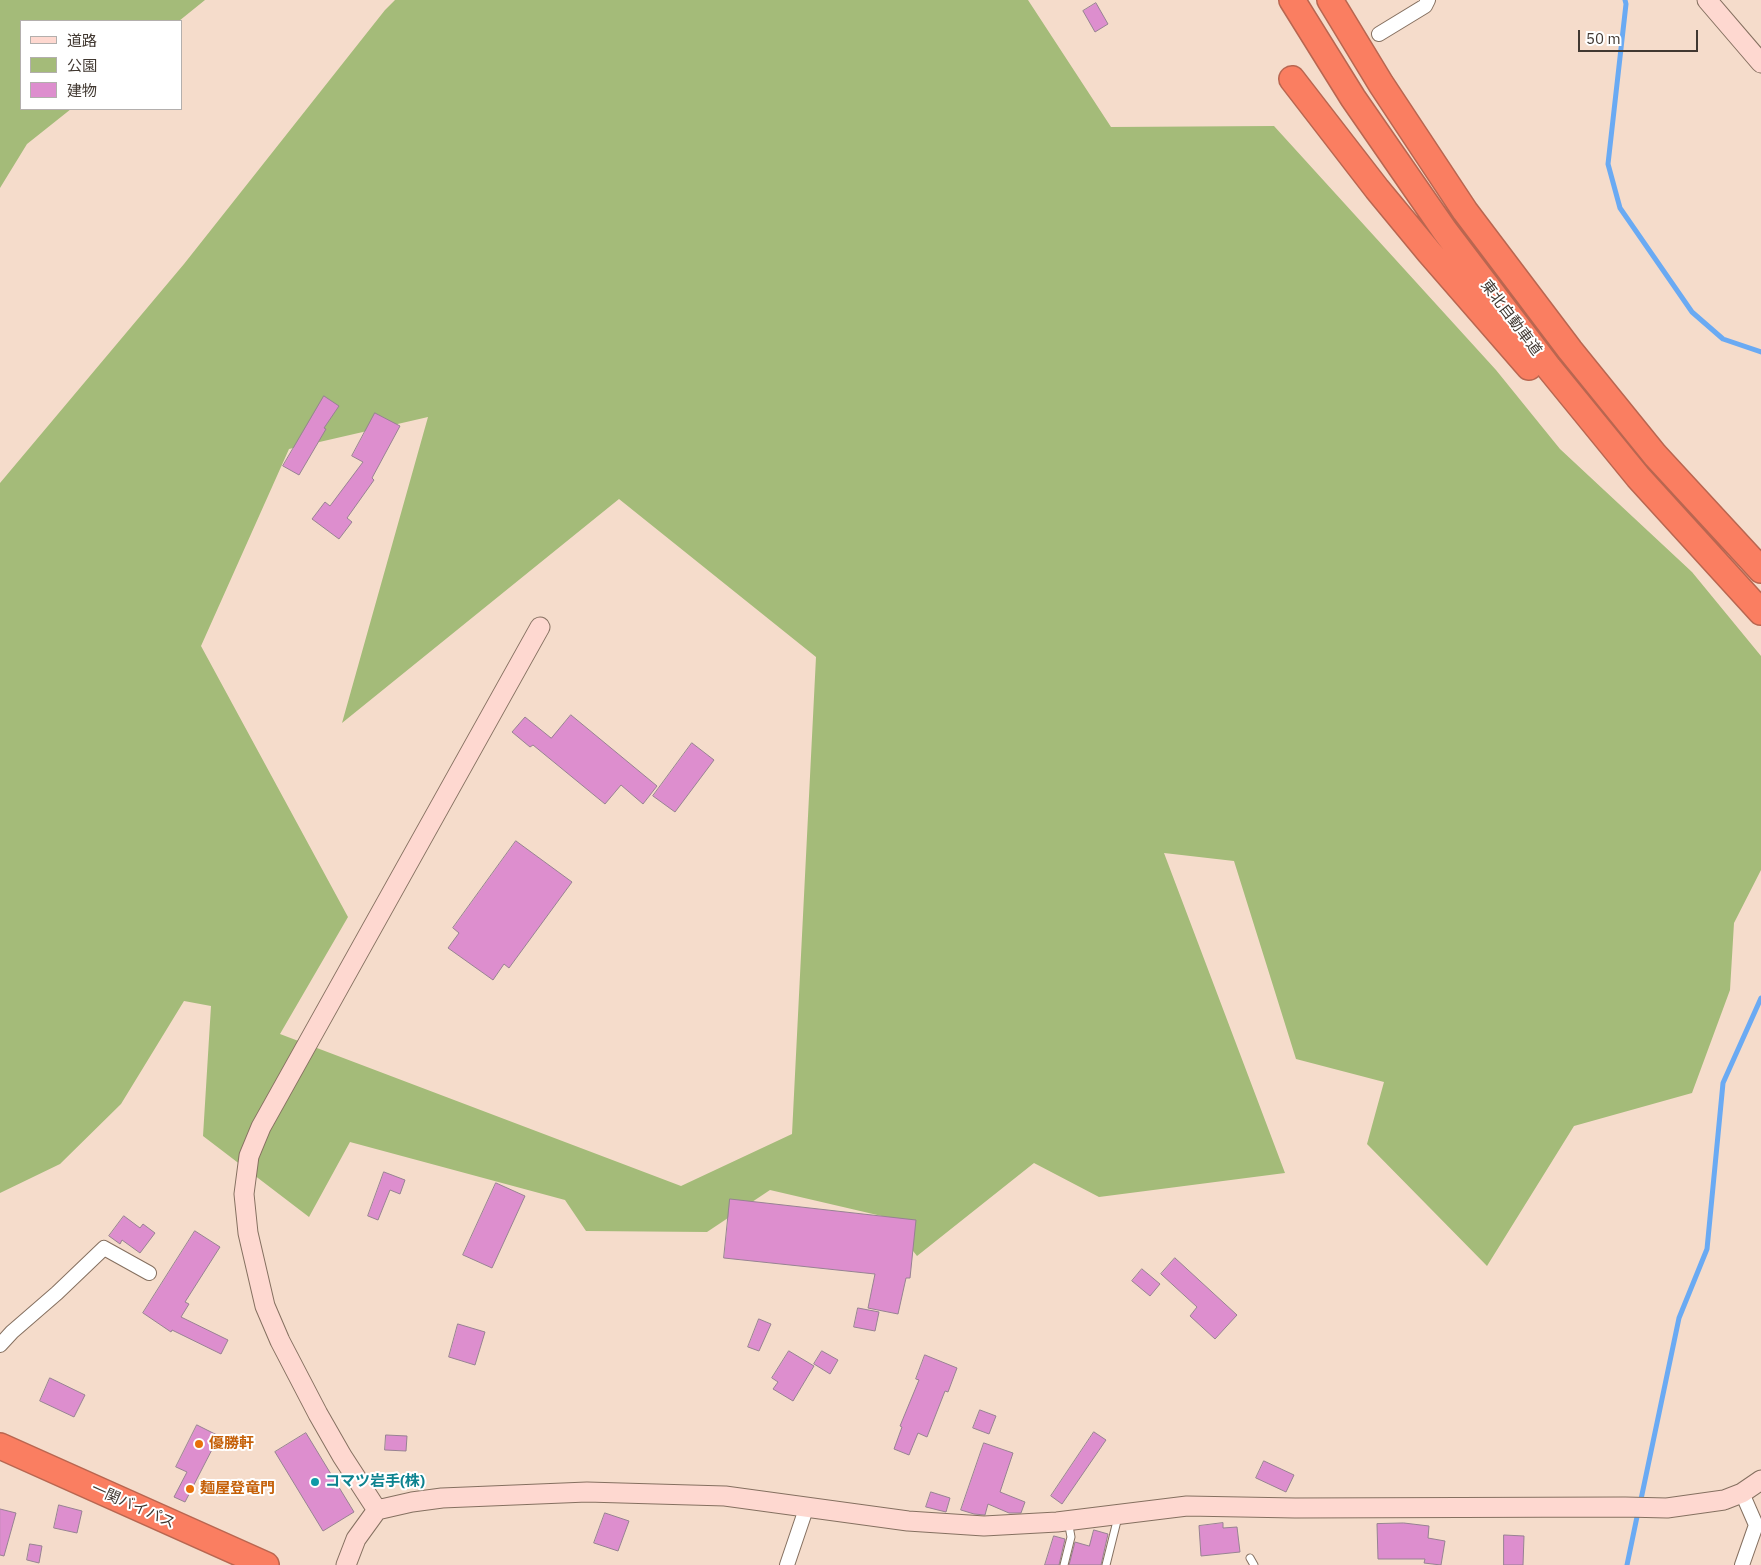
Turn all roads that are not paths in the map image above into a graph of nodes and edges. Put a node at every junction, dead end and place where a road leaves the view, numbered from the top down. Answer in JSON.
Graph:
{"nodes":[{"id":1,"x":1292,"y":0,"type":"edge"},
{"id":2,"x":1330,"y":0,"type":"edge"},
{"id":3,"x":1428,"y":0,"type":"edge"},
{"id":4,"x":1707,"y":0,"type":"edge"},
{"id":5,"x":1379,"y":34,"type":"dead end"},
{"id":6,"x":1761,"y":64,"type":"edge"},
{"id":7,"x":1292,"y":79,"type":"dead end"},
{"id":8,"x":1638,"y":477,"type":"junction"},
{"id":9,"x":1761,"y":570,"type":"edge"},
{"id":10,"x":1761,"y":612,"type":"edge"},
{"id":11,"x":540,"y":627,"type":"dead end"},
{"id":12,"x":149,"y":1273,"type":"dead end"},
{"id":13,"x":0,"y":1345,"type":"edge"},
{"id":14,"x":0,"y":1446,"type":"edge"},
{"id":15,"x":1761,"y":1480,"type":"edge"},
{"id":16,"x":1742,"y":1493,"type":"junction"},
{"id":17,"x":807,"y":1506,"type":"junction"},
{"id":18,"x":377,"y":1510,"type":"junction"},
{"id":19,"x":1119,"y":1514,"type":"junction"},
{"id":20,"x":1069,"y":1526,"type":"dead end"},
{"id":21,"x":1250,"y":1558,"type":"dead end"},
{"id":22,"x":266,"y":1565,"type":"edge"},
{"id":23,"x":346,"y":1565,"type":"edge"},
{"id":24,"x":787,"y":1565,"type":"edge"},
{"id":25,"x":1064,"y":1565,"type":"edge"},
{"id":26,"x":1106,"y":1565,"type":"edge"},
{"id":27,"x":1254,"y":1565,"type":"edge"},
{"id":28,"x":1742,"y":1565,"type":"edge"}],
"edges":[{"from":1,"to":8,"type":"highway","name":"東北自動車道"},
{"from":2,"to":9,"type":"highway","name":"東北自動車道"},
{"from":3,"to":5,"type":"street"},
{"from":4,"to":6,"type":"street"},
{"from":7,"to":8,"type":"highway"},
{"from":8,"to":10,"type":"highway","name":"東北自動車道"},
{"from":11,"to":18,"type":"street"},
{"from":12,"to":13,"type":"street"},
{"from":14,"to":22,"type":"highway","name":"一関バイパス"},
{"from":15,"to":16,"type":"street"},
{"from":16,"to":19,"type":"street"},
{"from":16,"to":28,"type":"street"},
{"from":17,"to":18,"type":"street"},
{"from":17,"to":19,"type":"street"},
{"from":17,"to":24,"type":"street"},
{"from":18,"to":23,"type":"street"},
{"from":19,"to":26,"type":"lane"},
{"from":20,"to":25,"type":"lane"},
{"from":21,"to":27,"type":"lane"}]}
